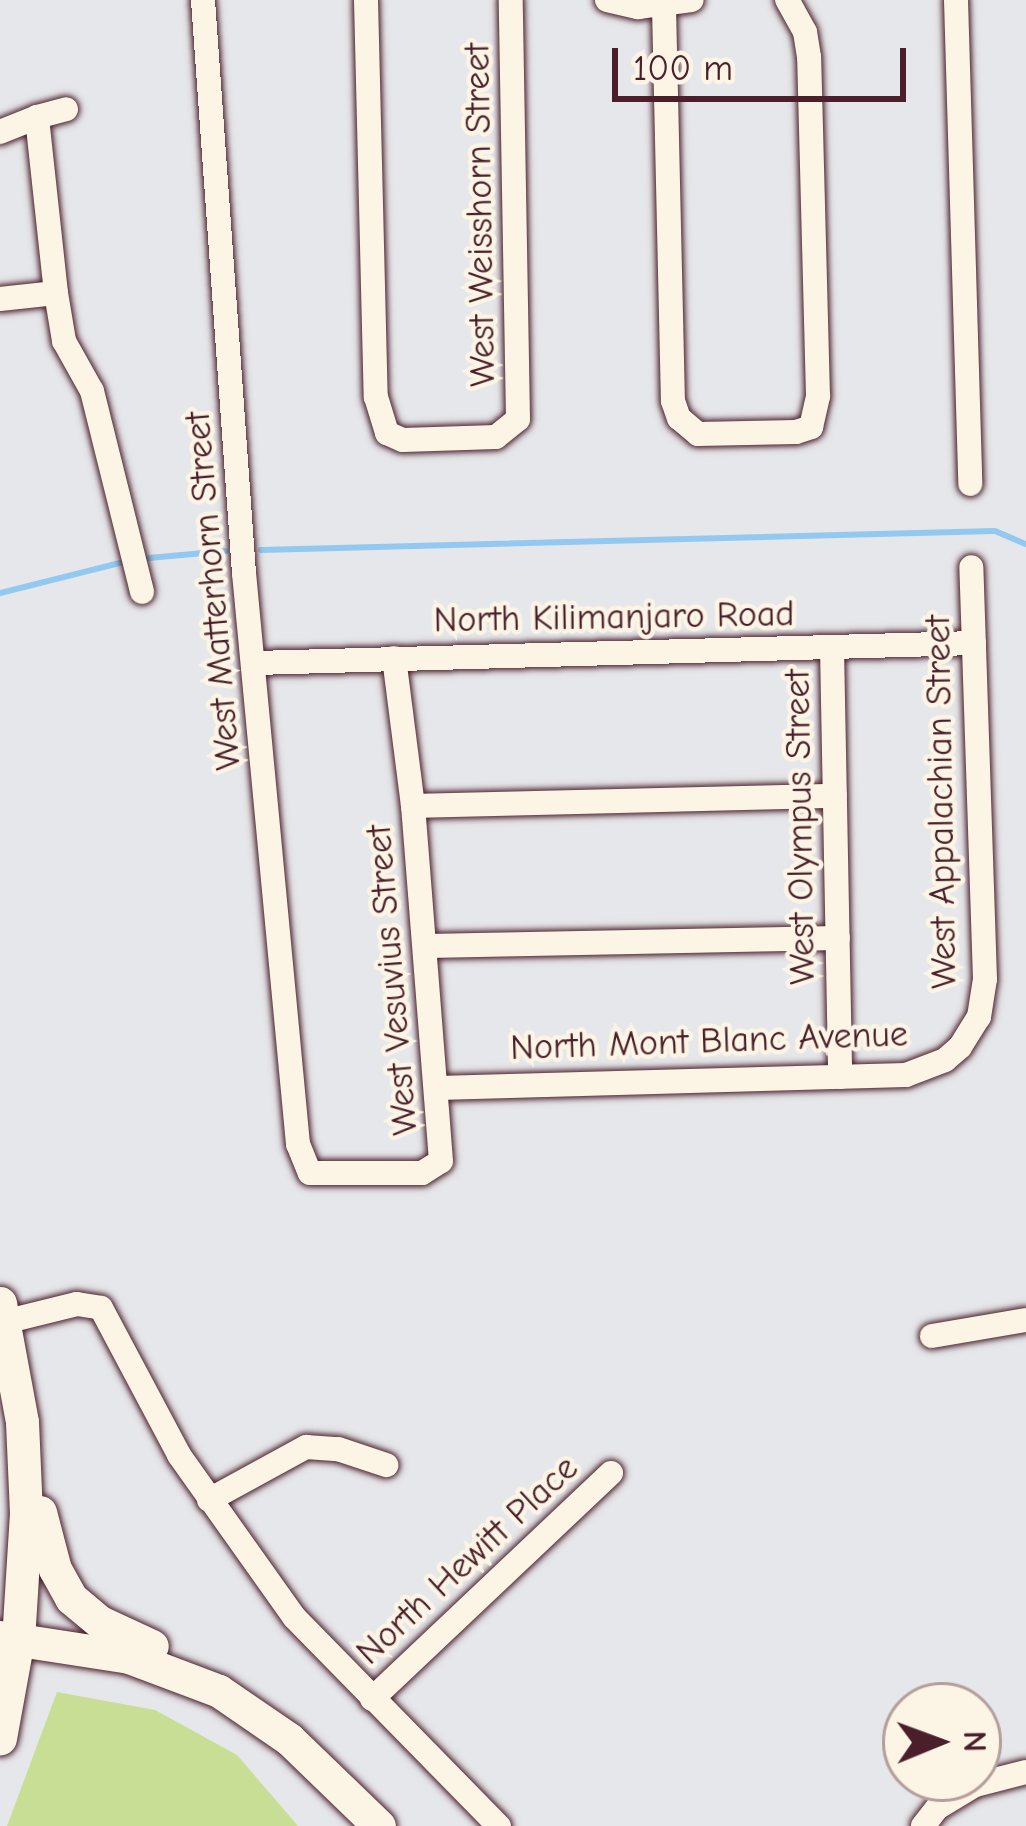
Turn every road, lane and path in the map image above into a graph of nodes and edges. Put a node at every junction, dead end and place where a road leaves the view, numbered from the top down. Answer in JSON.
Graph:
{"nodes":[{"id":1,"x":202,"y":0,"type":"edge"},
{"id":2,"x":366,"y":0,"type":"edge"},
{"id":3,"x":511,"y":0,"type":"edge"},
{"id":4,"x":607,"y":0,"type":"edge"},
{"id":5,"x":692,"y":0,"type":"edge"},
{"id":6,"x":787,"y":0,"type":"edge"},
{"id":7,"x":956,"y":0,"type":"edge"},
{"id":8,"x":664,"y":7,"type":"junction"},
{"id":9,"x":66,"y":109,"type":"dead end"},
{"id":10,"x":37,"y":117,"type":"junction"},
{"id":11,"x":0,"y":132,"type":"edge"},
{"id":12,"x":56,"y":293,"type":"junction"},
{"id":13,"x":0,"y":298,"type":"edge"},
{"id":14,"x":970,"y":484,"type":"dead end"},
{"id":15,"x":971,"y":567,"type":"dead end"},
{"id":16,"x":142,"y":592,"type":"dead end"},
{"id":17,"x":974,"y":643,"type":"junction"},
{"id":18,"x":832,"y":648,"type":"junction"},
{"id":19,"x":394,"y":658,"type":"junction"},
{"id":20,"x":255,"y":663,"type":"junction"},
{"id":21,"x":835,"y":796,"type":"junction"},
{"id":22,"x":413,"y":806,"type":"junction"},
{"id":23,"x":838,"y":938,"type":"junction"},
{"id":24,"x":426,"y":946,"type":"junction"},
{"id":25,"x":970,"y":1033,"type":"joint"},
{"id":26,"x":840,"y":1077,"type":"junction"},
{"id":27,"x":438,"y":1088,"type":"junction"},
{"id":28,"x":310,"y":1173,"type":"joint"},
{"id":29,"x":2,"y":1313,"type":"edge"},
{"id":30,"x":1026,"y":1320,"type":"edge"},
{"id":31,"x":932,"y":1336,"type":"dead end"},
{"id":32,"x":22,"y":1422,"type":"junction"},
{"id":33,"x":386,"y":1465,"type":"dead end"},
{"id":34,"x":611,"y":1473,"type":"dead end"},
{"id":35,"x":209,"y":1500,"type":"junction"},
{"id":36,"x":9,"y":1638,"type":"edge"},
{"id":37,"x":219,"y":1691,"type":"junction"},
{"id":38,"x":372,"y":1699,"type":"junction"},
{"id":39,"x":0,"y":1738,"type":"edge"},
{"id":40,"x":1026,"y":1772,"type":"edge"},
{"id":41,"x":379,"y":1826,"type":"edge"},
{"id":42,"x":499,"y":1826,"type":"edge"},
{"id":43,"x":923,"y":1826,"type":"edge"}],
"edges":[{"from":1,"to":20,"type":"street","name":"West Matterhorn Street"},
{"from":2,"to":3,"type":"street","name":"West Weisshorn Street"},
{"from":4,"to":8,"type":"street"},
{"from":5,"to":8,"type":"street"},
{"from":6,"to":8,"type":"street"},
{"from":7,"to":14,"type":"street"},
{"from":9,"to":10,"type":"street"},
{"from":10,"to":11,"type":"street"},
{"from":10,"to":12,"type":"street"},
{"from":12,"to":13,"type":"street"},
{"from":12,"to":16,"type":"street"},
{"from":15,"to":17,"type":"street","name":"West Appalachian Street"},
{"from":17,"to":18,"type":"street","name":"North Kilimanjaro Road"},
{"from":17,"to":25,"type":"street","name":"West Appalachian Street"},
{"from":18,"to":19,"type":"street","name":"North Kilimanjaro Road"},
{"from":18,"to":21,"type":"street","name":"West Olympus Street"},
{"from":19,"to":20,"type":"street","name":"North Kilimanjaro Road"},
{"from":19,"to":22,"type":"street","name":"West Vesuvius Street"},
{"from":20,"to":28,"type":"street","name":"West Matterhorn Street"},
{"from":21,"to":22,"type":"street"},
{"from":21,"to":23,"type":"street","name":"West Olympus Street"},
{"from":22,"to":24,"type":"street","name":"West Vesuvius Street"},
{"from":23,"to":24,"type":"street"},
{"from":23,"to":26,"type":"street","name":"West Olympus Street"},
{"from":24,"to":27,"type":"street","name":"West Vesuvius Street"},
{"from":25,"to":26,"type":"street","name":"North Mont Blanc Avenue"},
{"from":26,"to":27,"type":"street","name":"North Mont Blanc Avenue"},
{"from":27,"to":28,"type":"street","name":"West Vesuvius Street"},
{"from":29,"to":32,"type":"street"},
{"from":29,"to":35,"type":"street"},
{"from":30,"to":31,"type":"street"},
{"from":32,"to":36,"type":"street"},
{"from":32,"to":37,"type":"street"},
{"from":33,"to":35,"type":"street"},
{"from":34,"to":38,"type":"street","name":"North Hewitt Place"},
{"from":35,"to":38,"type":"street"},
{"from":36,"to":37,"type":"street"},
{"from":36,"to":39,"type":"street"},
{"from":37,"to":41,"type":"street"},
{"from":38,"to":42,"type":"street"},
{"from":40,"to":43,"type":"street"}]}
